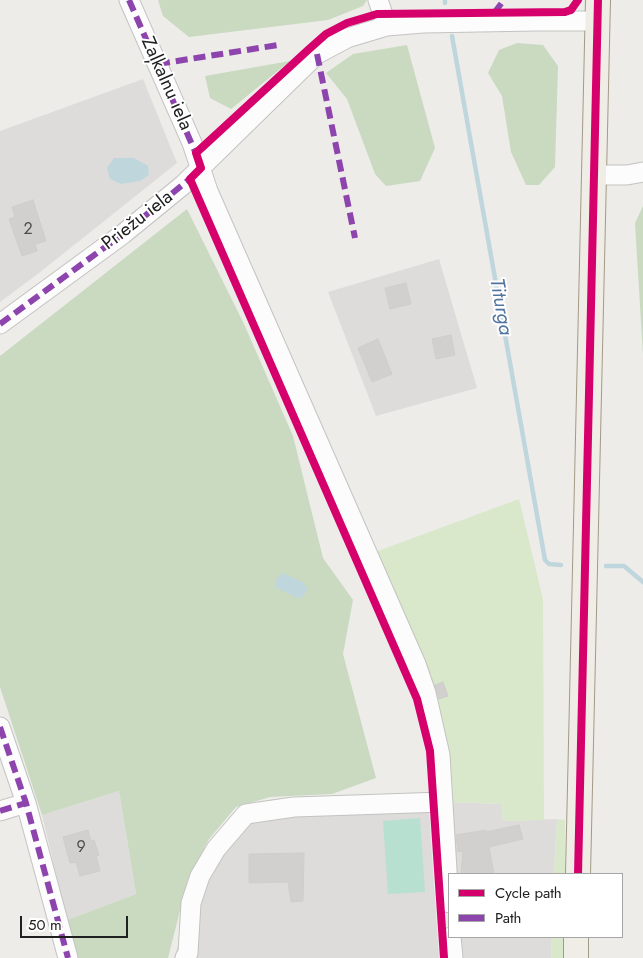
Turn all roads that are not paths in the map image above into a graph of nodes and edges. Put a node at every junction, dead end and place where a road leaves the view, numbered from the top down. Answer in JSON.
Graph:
{"nodes":[{"id":1,"x":129,"y":0,"type":"edge"},
{"id":2,"x":378,"y":0,"type":"edge"},
{"id":3,"x":598,"y":11,"type":"edge"},
{"id":4,"x":387,"y":26,"type":"junction"},
{"id":5,"x":201,"y":168,"type":"junction"},
{"id":6,"x":643,"y":172,"type":"edge"},
{"id":7,"x":595,"y":175,"type":"junction"},
{"id":8,"x":0,"y":324,"type":"edge"},
{"id":9,"x":0,"y":727,"type":"edge"},
{"id":10,"x":26,"y":802,"type":"junction"},
{"id":11,"x":443,"y":802,"type":"junction"},
{"id":12,"x":0,"y":811,"type":"edge"},
{"id":13,"x":578,"y":873,"type":"edge"},
{"id":14,"x":448,"y":886,"type":"edge"},
{"id":15,"x":452,"y":938,"type":"edge"},
{"id":16,"x":576,"y":938,"type":"edge"},
{"id":17,"x":68,"y":958,"type":"edge"},
{"id":18,"x":186,"y":958,"type":"edge"},
{"id":19,"x":453,"y":958,"type":"edge"},
{"id":20,"x":576,"y":958,"type":"edge"}],
"edges":[{"from":1,"to":5,"type":"street","name":"Zaļkalnu iela"},
{"from":2,"to":4,"type":"street"},
{"from":3,"to":4,"type":"street","name":"Priežu iela"},
{"from":3,"to":7,"type":"main road"},
{"from":4,"to":5,"type":"street","name":"Priežu iela"},
{"from":5,"to":8,"type":"street","name":"Priežu iela"},
{"from":5,"to":11,"type":"street","name":"Zaļkalnu iela"},
{"from":6,"to":7,"type":"street"},
{"from":7,"to":13,"type":"main road"},
{"from":9,"to":10,"type":"street"},
{"from":10,"to":12,"type":"street"},
{"from":10,"to":17,"type":"street"},
{"from":11,"to":14,"type":"street","name":"Zaļkalnu iela"},
{"from":11,"to":18,"type":"street"},
{"from":15,"to":19,"type":"street"},
{"from":16,"to":20,"type":"main road"}]}
